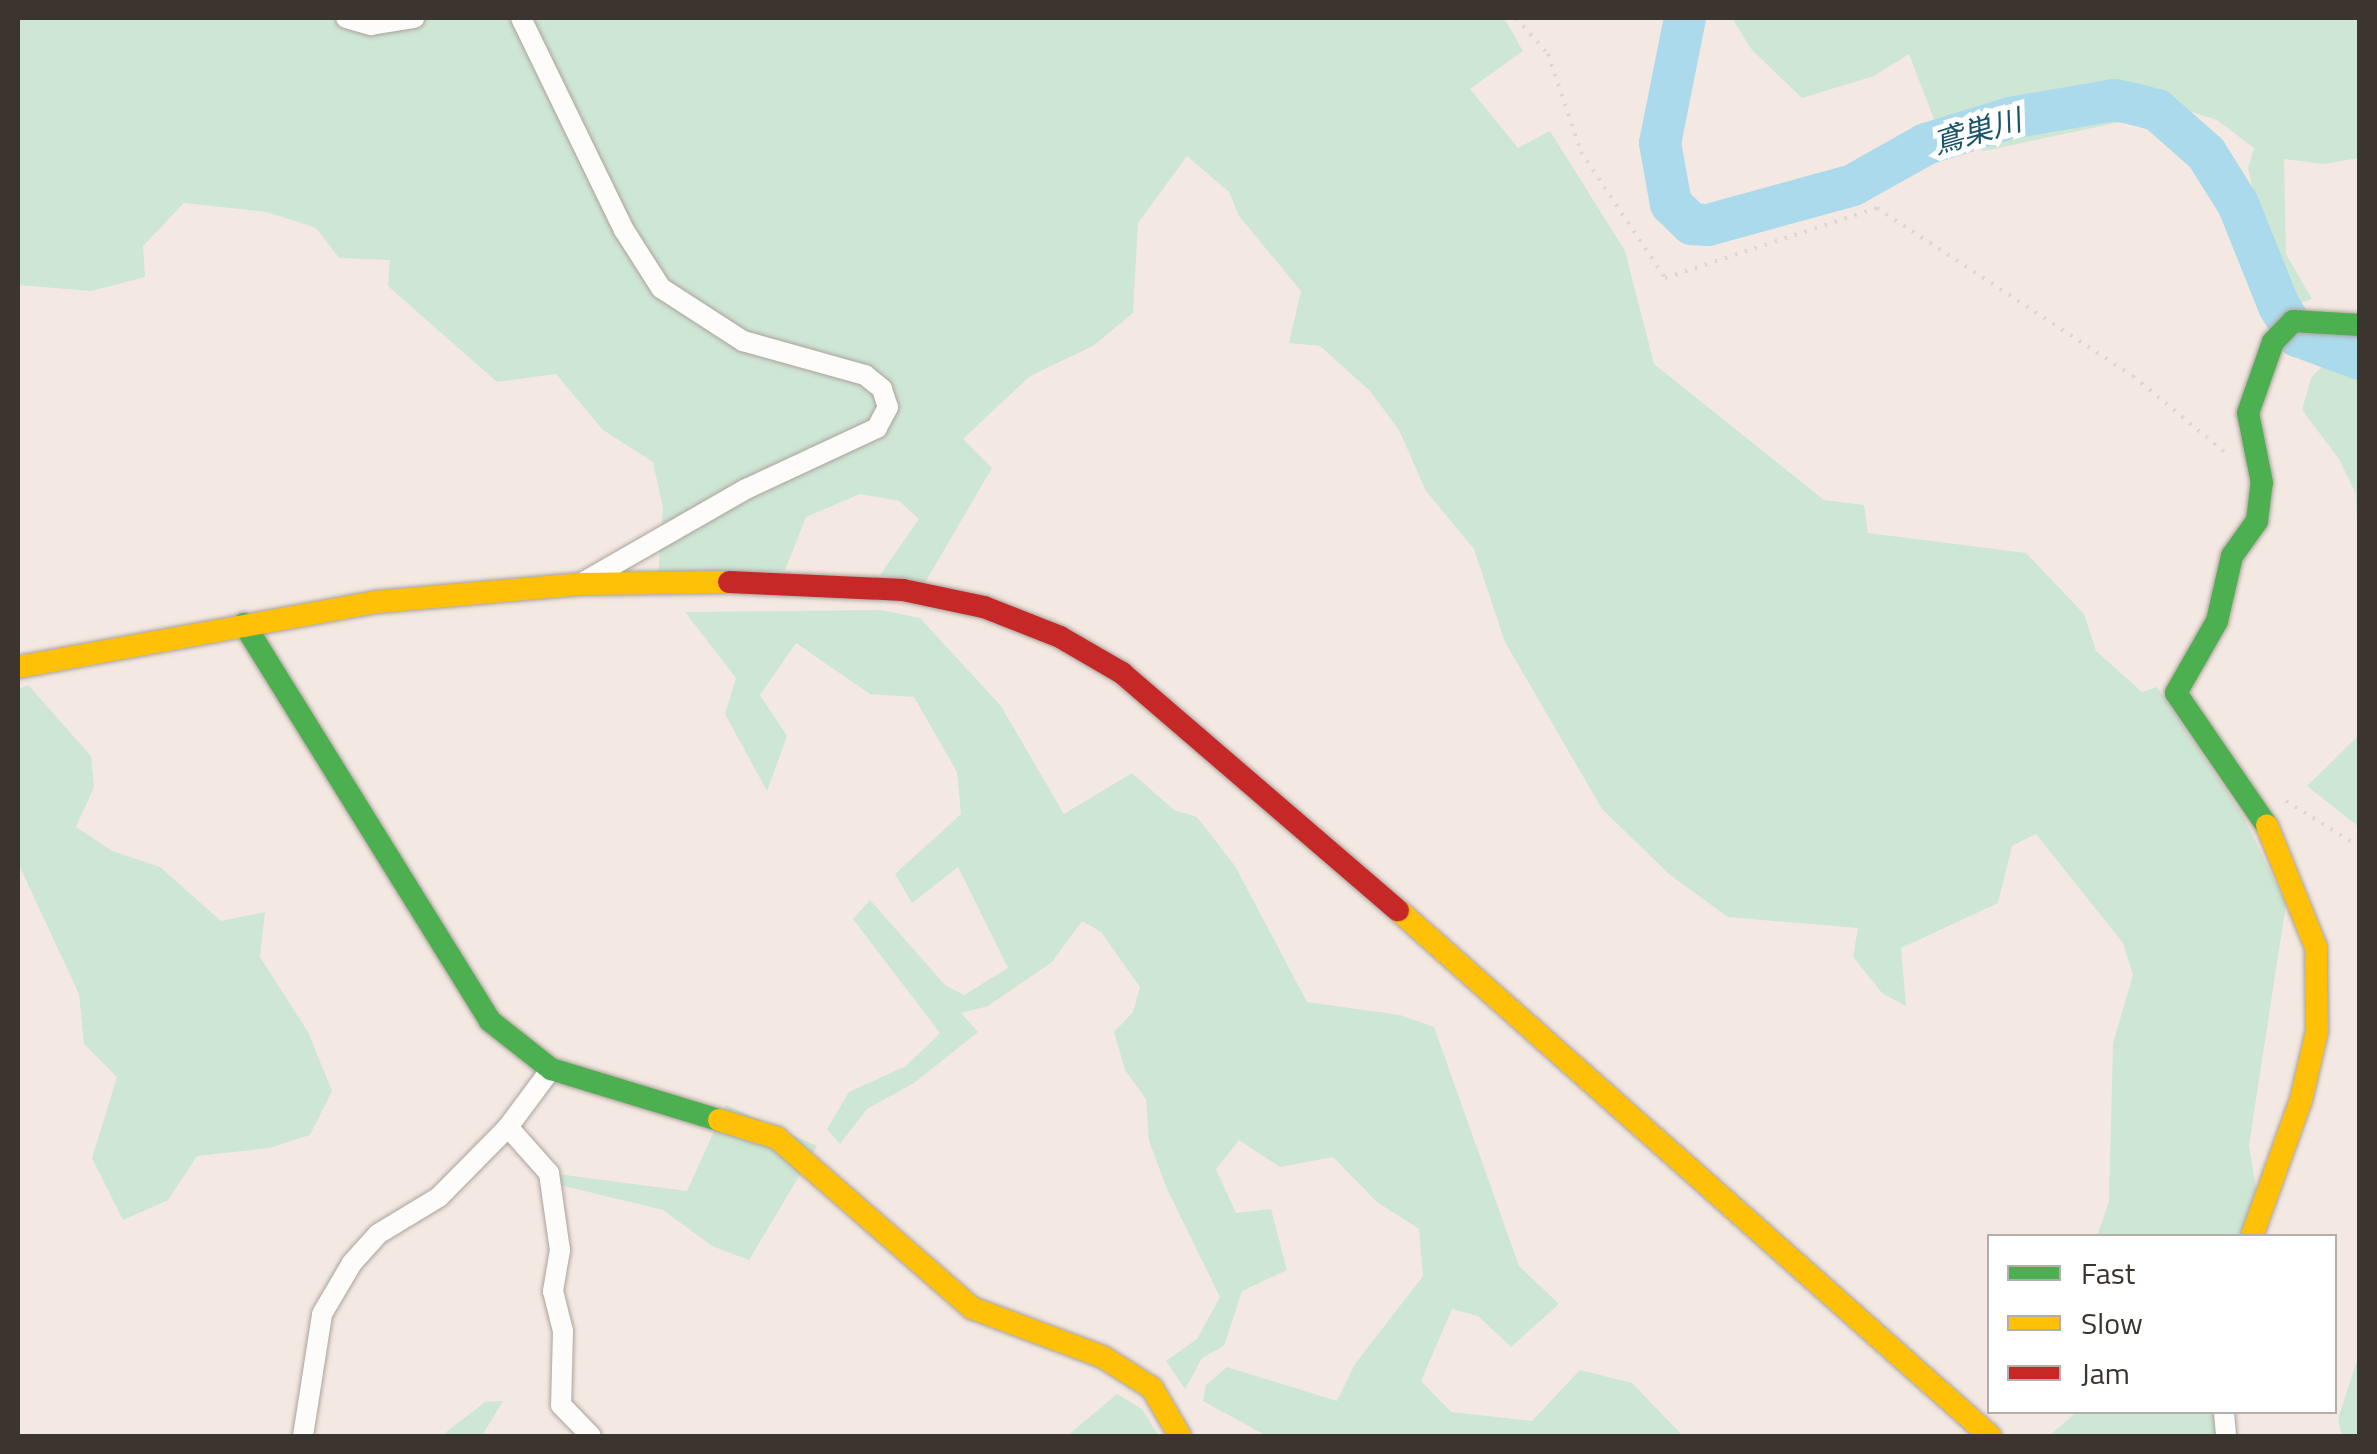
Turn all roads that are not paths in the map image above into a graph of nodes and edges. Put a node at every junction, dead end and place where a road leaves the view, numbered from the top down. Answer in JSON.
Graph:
{"nodes":[{"id":1,"x":346,"y":18,"type":"edge"},
{"id":2,"x":414,"y":18,"type":"edge"},
{"id":3,"x":521,"y":18,"type":"edge"},
{"id":4,"x":2360,"y":325,"type":"edge"},
{"id":5,"x":580,"y":584,"type":"junction"},
{"id":6,"x":244,"y":624,"type":"junction"},
{"id":7,"x":18,"y":667,"type":"edge"},
{"id":8,"x":551,"y":1069,"type":"junction"},
{"id":9,"x":508,"y":1127,"type":"junction"},
{"id":10,"x":2253,"y":1234,"type":"edge"},
{"id":11,"x":303,"y":1436,"type":"edge"},
{"id":12,"x":592,"y":1436,"type":"edge"},
{"id":13,"x":1180,"y":1436,"type":"edge"},
{"id":14,"x":1990,"y":1436,"type":"edge"}],
"edges":[{"from":1,"to":2,"type":"street"},
{"from":3,"to":5,"type":"street"},
{"from":4,"to":10,"type":"street"},
{"from":5,"to":6,"type":"street"},
{"from":5,"to":14,"type":"street"},
{"from":6,"to":7,"type":"street"},
{"from":6,"to":8,"type":"street"},
{"from":8,"to":9,"type":"street"},
{"from":8,"to":13,"type":"street"},
{"from":9,"to":11,"type":"street"},
{"from":9,"to":12,"type":"street"}]}
